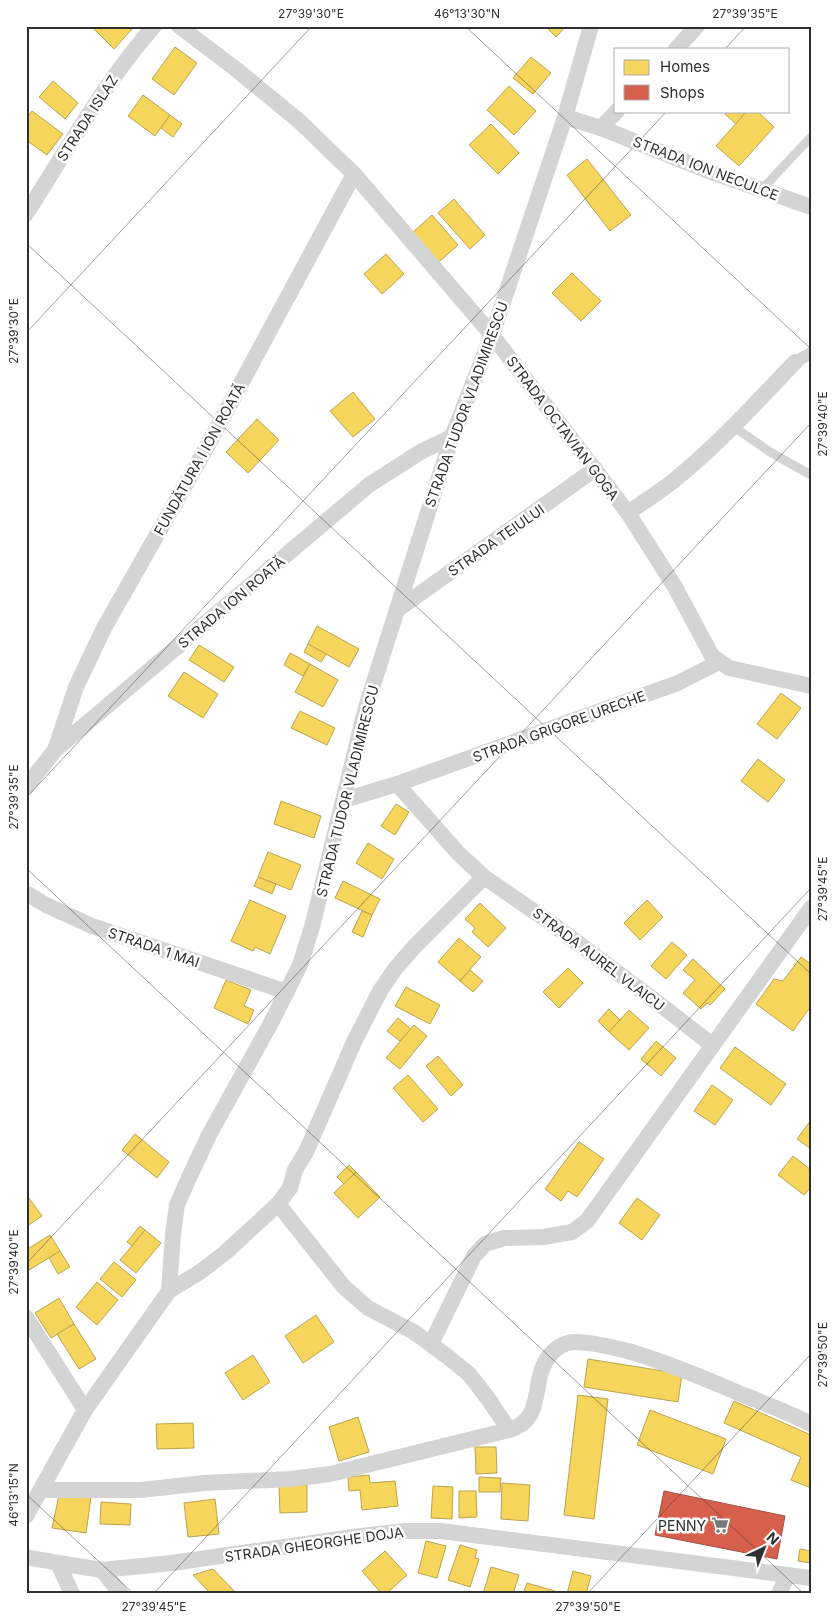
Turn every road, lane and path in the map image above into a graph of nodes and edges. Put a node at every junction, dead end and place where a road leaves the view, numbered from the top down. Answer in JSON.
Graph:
{"nodes":[{"id":1,"x":154,"y":26,"type":"edge"},
{"id":2,"x":179,"y":26,"type":"edge"},
{"id":3,"x":591,"y":26,"type":"edge"},
{"id":4,"x":697,"y":26,"type":"edge"},
{"id":5,"x":677,"y":48,"type":"edge"},
{"id":6,"x":616,"y":112,"type":"edge"},
{"id":7,"x":565,"y":117,"type":"junction"},
{"id":8,"x":602,"y":128,"type":"junction"},
{"id":9,"x":811,"y":137,"type":"edge"},
{"id":10,"x":354,"y":174,"type":"junction"},
{"id":11,"x":762,"y":190,"type":"junction"},
{"id":12,"x":811,"y":207,"type":"edge"},
{"id":13,"x":26,"y":214,"type":"edge"},
{"id":14,"x":492,"y":335,"type":"junction"},
{"id":15,"x":811,"y":353,"type":"edge"},
{"id":16,"x":795,"y":362,"type":"joint"},
{"id":17,"x":734,"y":427,"type":"junction"},
{"id":18,"x":452,"y":437,"type":"junction"},
{"id":19,"x":595,"y":469,"type":"junction"},
{"id":20,"x":811,"y":475,"type":"edge"},
{"id":21,"x":628,"y":513,"type":"junction"},
{"id":22,"x":397,"y":610,"type":"junction"},
{"id":23,"x":719,"y":662,"type":"junction"},
{"id":24,"x":811,"y":686,"type":"edge"},
{"id":25,"x":55,"y":750,"type":"junction"},
{"id":26,"x":398,"y":784,"type":"junction"},
{"id":27,"x":26,"y":787,"type":"edge"},
{"id":28,"x":344,"y":800,"type":"junction"},
{"id":29,"x":484,"y":877,"type":"junction"},
{"id":30,"x":26,"y":893,"type":"edge"},
{"id":31,"x":811,"y":908,"type":"edge"},
{"id":32,"x":286,"y":992,"type":"junction"},
{"id":33,"x":712,"y":1045,"type":"junction"},
{"id":34,"x":278,"y":1204,"type":"junction"},
{"id":35,"x":169,"y":1291,"type":"junction"},
{"id":36,"x":26,"y":1317,"type":"edge"},
{"id":37,"x":431,"y":1344,"type":"junction"},
{"id":38,"x":85,"y":1410,"type":"junction"},
{"id":39,"x":811,"y":1424,"type":"edge"},
{"id":40,"x":509,"y":1430,"type":"junction"},
{"id":41,"x":41,"y":1490,"type":"junction"},
{"id":42,"x":26,"y":1516,"type":"edge"},
{"id":43,"x":26,"y":1557,"type":"edge"},
{"id":44,"x":58,"y":1564,"type":"junction"},
{"id":45,"x":102,"y":1570,"type":"junction"},
{"id":46,"x":787,"y":1576,"type":"junction"},
{"id":47,"x":811,"y":1578,"type":"edge"},
{"id":48,"x":72,"y":1594,"type":"edge"},
{"id":49,"x":120,"y":1594,"type":"edge"},
{"id":50,"x":779,"y":1594,"type":"edge"}],
"edges":[{"from":1,"to":13,"type":"street","name":"STRADA ISLAZ"},
{"from":2,"to":10,"type":"street","name":"STRADA OCTAVIAN GOGA"},
{"from":3,"to":7,"type":"street","name":"STRADA TUDOR VLADIMIRESCU"},
{"from":4,"to":5,"type":"street"},
{"from":6,"to":8,"type":"street"},
{"from":7,"to":8,"type":"street","name":"STRADA ION NECULCE"},
{"from":7,"to":14,"type":"street","name":"STRADA TUDOR VLADIMIRESCU"},
{"from":8,"to":11,"type":"street","name":"STRADA ION NECULCE"},
{"from":9,"to":11,"type":"lane"},
{"from":10,"to":14,"type":"street","name":"STRADA OCTAVIAN GOGA"},
{"from":10,"to":25,"type":"street","name":"FUNDĂTURA I ION ROATĂ"},
{"from":11,"to":12,"type":"street","name":"STRADA ION NECULCE"},
{"from":14,"to":18,"type":"street","name":"STRADA TUDOR VLADIMIRESCU"},
{"from":14,"to":19,"type":"street","name":"STRADA OCTAVIAN GOGA"},
{"from":15,"to":16,"type":"street"},
{"from":16,"to":17,"type":"street"},
{"from":17,"to":20,"type":"lane"},
{"from":17,"to":21,"type":"street"},
{"from":18,"to":22,"type":"street","name":"STRADA TUDOR VLADIMIRESCU"},
{"from":18,"to":25,"type":"street","name":"STRADA ION ROATĂ"},
{"from":19,"to":21,"type":"street","name":"STRADA OCTAVIAN GOGA"},
{"from":19,"to":22,"type":"street","name":"STRADA TEIULUI"},
{"from":21,"to":23,"type":"street","name":"STRADA OCTAVIAN GOGA"},
{"from":22,"to":28,"type":"street","name":"STRADA TUDOR VLADIMIRESCU"},
{"from":23,"to":24,"type":"street"},
{"from":23,"to":26,"type":"street","name":"STRADA GRIGORE URECHE"},
{"from":25,"to":27,"type":"street","name":"STRADA ION ROATĂ"},
{"from":26,"to":28,"type":"street","name":"STRADA GRIGORE URECHE"},
{"from":26,"to":29,"type":"street"},
{"from":28,"to":32,"type":"street","name":"STRADA TUDOR VLADIMIRESCU"},
{"from":29,"to":33,"type":"street","name":"STRADA AUREL VLAICU"},
{"from":29,"to":34,"type":"street"},
{"from":30,"to":32,"type":"street","name":"STRADA 1 MAI"},
{"from":31,"to":33,"type":"street"},
{"from":32,"to":35,"type":"street","name":"STRADA TUDOR VLADIMIRESCU"},
{"from":33,"to":37,"type":"street"},
{"from":34,"to":35,"type":"street"},
{"from":34,"to":37,"type":"street"},
{"from":35,"to":38,"type":"street"},
{"from":36,"to":38,"type":"street"},
{"from":37,"to":40,"type":"street"},
{"from":38,"to":41,"type":"street"},
{"from":39,"to":40,"type":"street"},
{"from":40,"to":41,"type":"street"},
{"from":41,"to":42,"type":"street"},
{"from":43,"to":44,"type":"street","name":"STRADA GHEORGHE DOJA"},
{"from":44,"to":45,"type":"street","name":"STRADA GHEORGHE DOJA"},
{"from":44,"to":48,"type":"street"},
{"from":45,"to":46,"type":"street","name":"STRADA GHEORGHE DOJA"},
{"from":45,"to":49,"type":"street"},
{"from":46,"to":47,"type":"street","name":"STRADA GHEORGHE DOJA"},
{"from":46,"to":50,"type":"street"}]}
